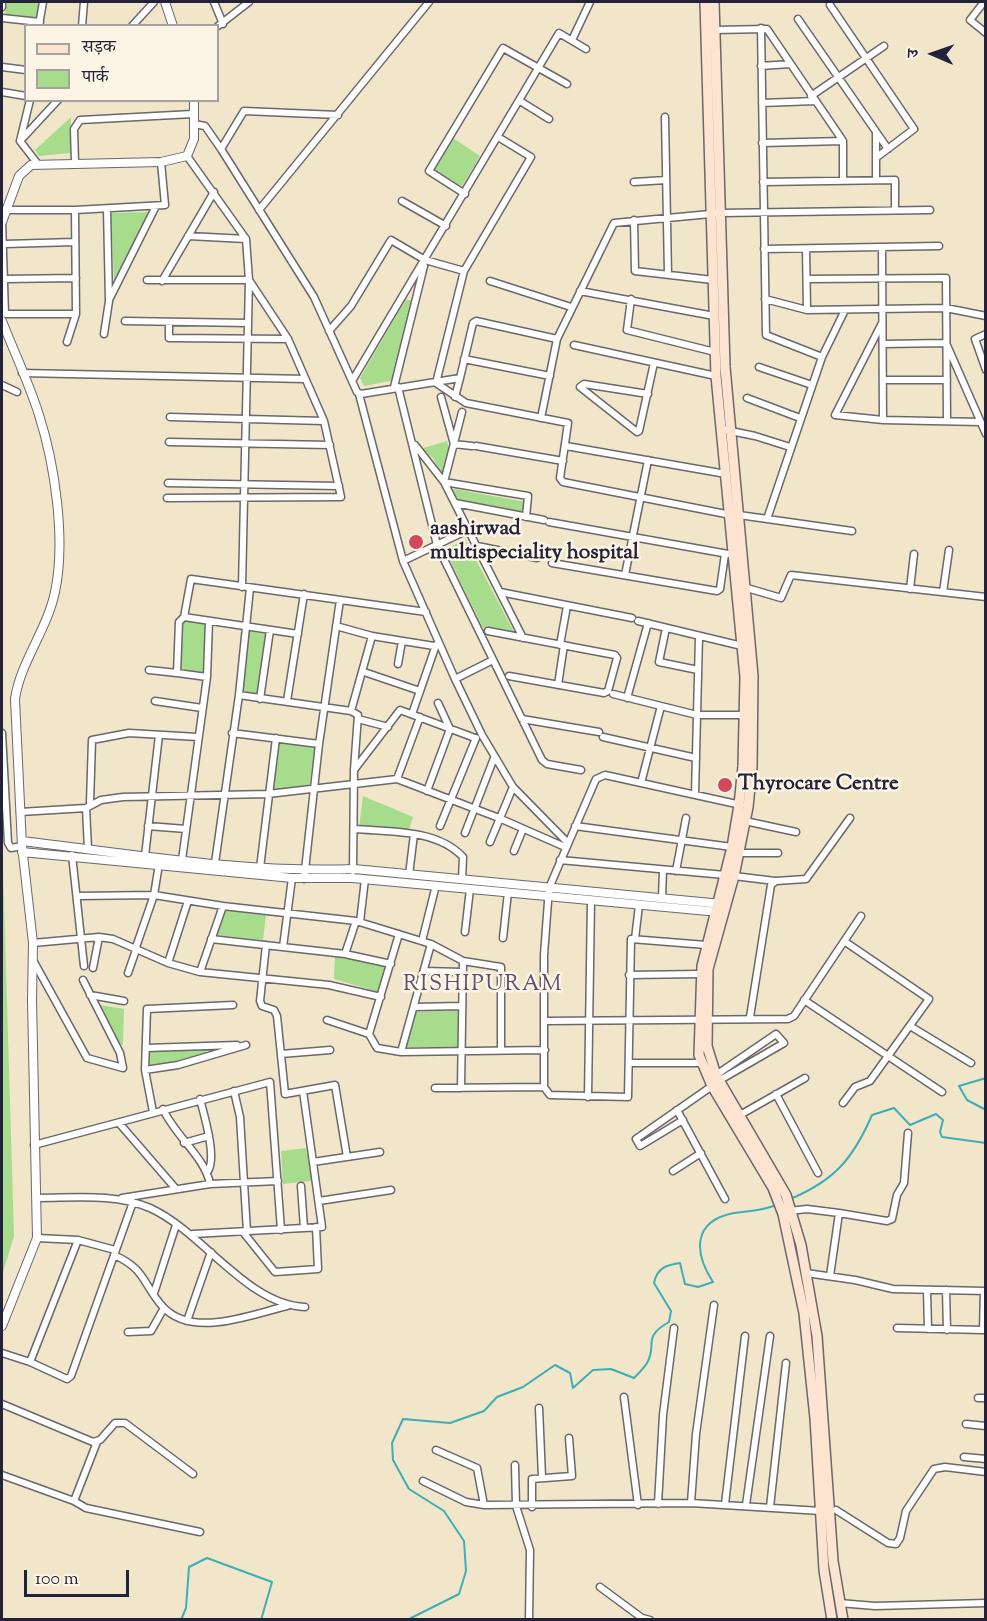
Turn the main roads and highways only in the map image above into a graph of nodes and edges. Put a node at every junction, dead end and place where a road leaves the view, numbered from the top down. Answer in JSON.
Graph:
{"nodes":[{"id":1,"x":705,"y":2,"type":"edge"},
{"id":2,"x":714,"y":2,"type":"edge"},
{"id":3,"x":712,"y":30,"type":"junction"},
{"id":4,"x":716,"y":214,"type":"junction"},
{"id":5,"x":725,"y":430,"type":"junction"},
{"id":6,"x":735,"y":515,"type":"junction"},
{"id":7,"x":743,"y":806,"type":"junction"},
{"id":8,"x":736,"y":850,"type":"junction"},
{"id":9,"x":720,"y":908,"type":"junction"},
{"id":10,"x":703,"y":1019,"type":"junction"},
{"id":11,"x":716,"y":1080,"type":"junction"},
{"id":12,"x":777,"y":1186,"type":"junction"},
{"id":13,"x":787,"y":1209,"type":"junction"},
{"id":14,"x":832,"y":1620,"type":"edge"},
{"id":15,"x":843,"y":1620,"type":"edge"}],
"edges":[{"from":1,"to":3,"type":"main road"},
{"from":2,"to":3,"type":"main road"},
{"from":3,"to":4,"type":"main road"},
{"from":4,"to":5,"type":"main road"},
{"from":4,"to":5,"type":"main road"},
{"from":5,"to":6,"type":"main road"},
{"from":5,"to":6,"type":"main road"},
{"from":6,"to":7,"type":"main road"},
{"from":6,"to":7,"type":"main road"},
{"from":7,"to":8,"type":"main road"},
{"from":7,"to":8,"type":"main road"},
{"from":8,"to":9,"type":"main road"},
{"from":9,"to":10,"type":"main road"},
{"from":9,"to":10,"type":"main road"},
{"from":10,"to":11,"type":"main road"},
{"from":10,"to":11,"type":"main road"},
{"from":11,"to":12,"type":"main road"},
{"from":11,"to":12,"type":"main road"},
{"from":12,"to":13,"type":"main road"},
{"from":13,"to":14,"type":"main road"},
{"from":13,"to":15,"type":"main road"}]}
